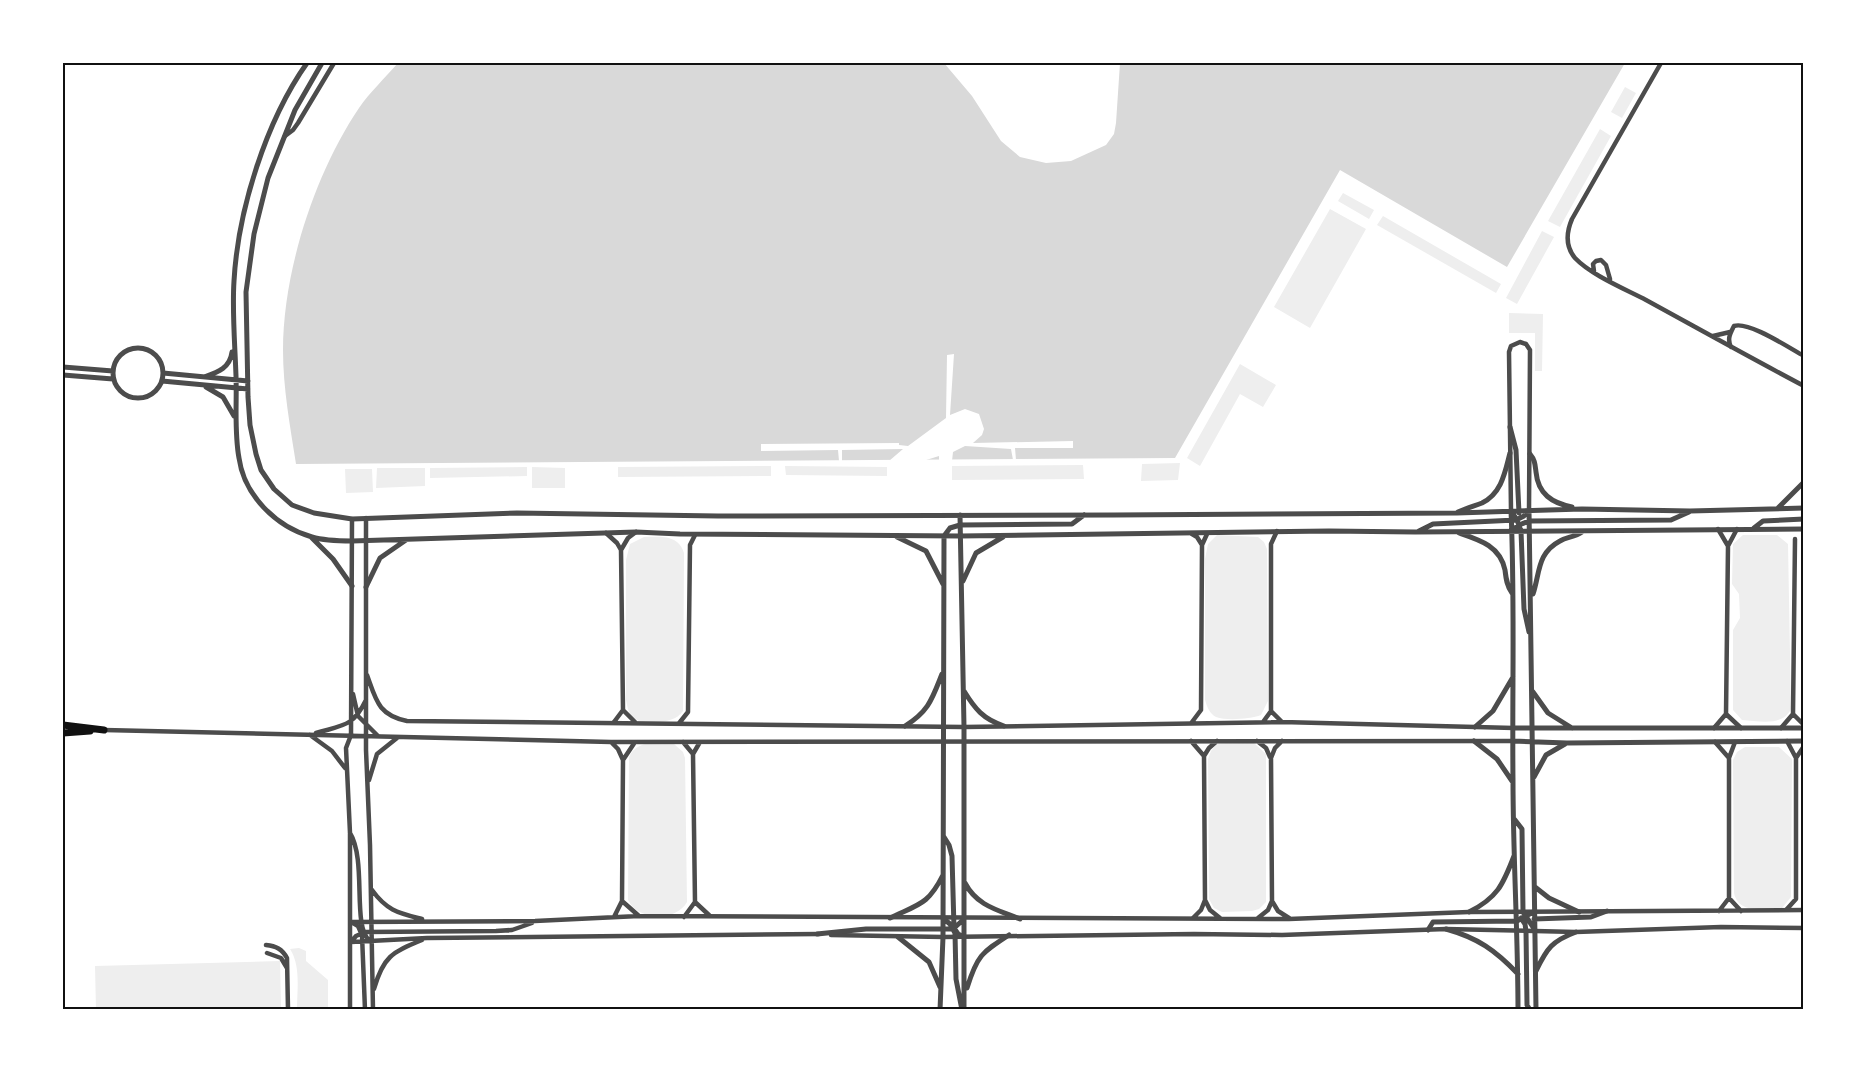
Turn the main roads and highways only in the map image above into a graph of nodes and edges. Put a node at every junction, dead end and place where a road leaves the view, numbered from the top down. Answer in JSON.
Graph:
{"nodes":[{"id":1,"x":63,"y":725,"type":"edge"},
{"id":2,"x":63,"y":733,"type":"edge"}],
"edges":[{"from":1,"to":2,"type":"main road"}]}
